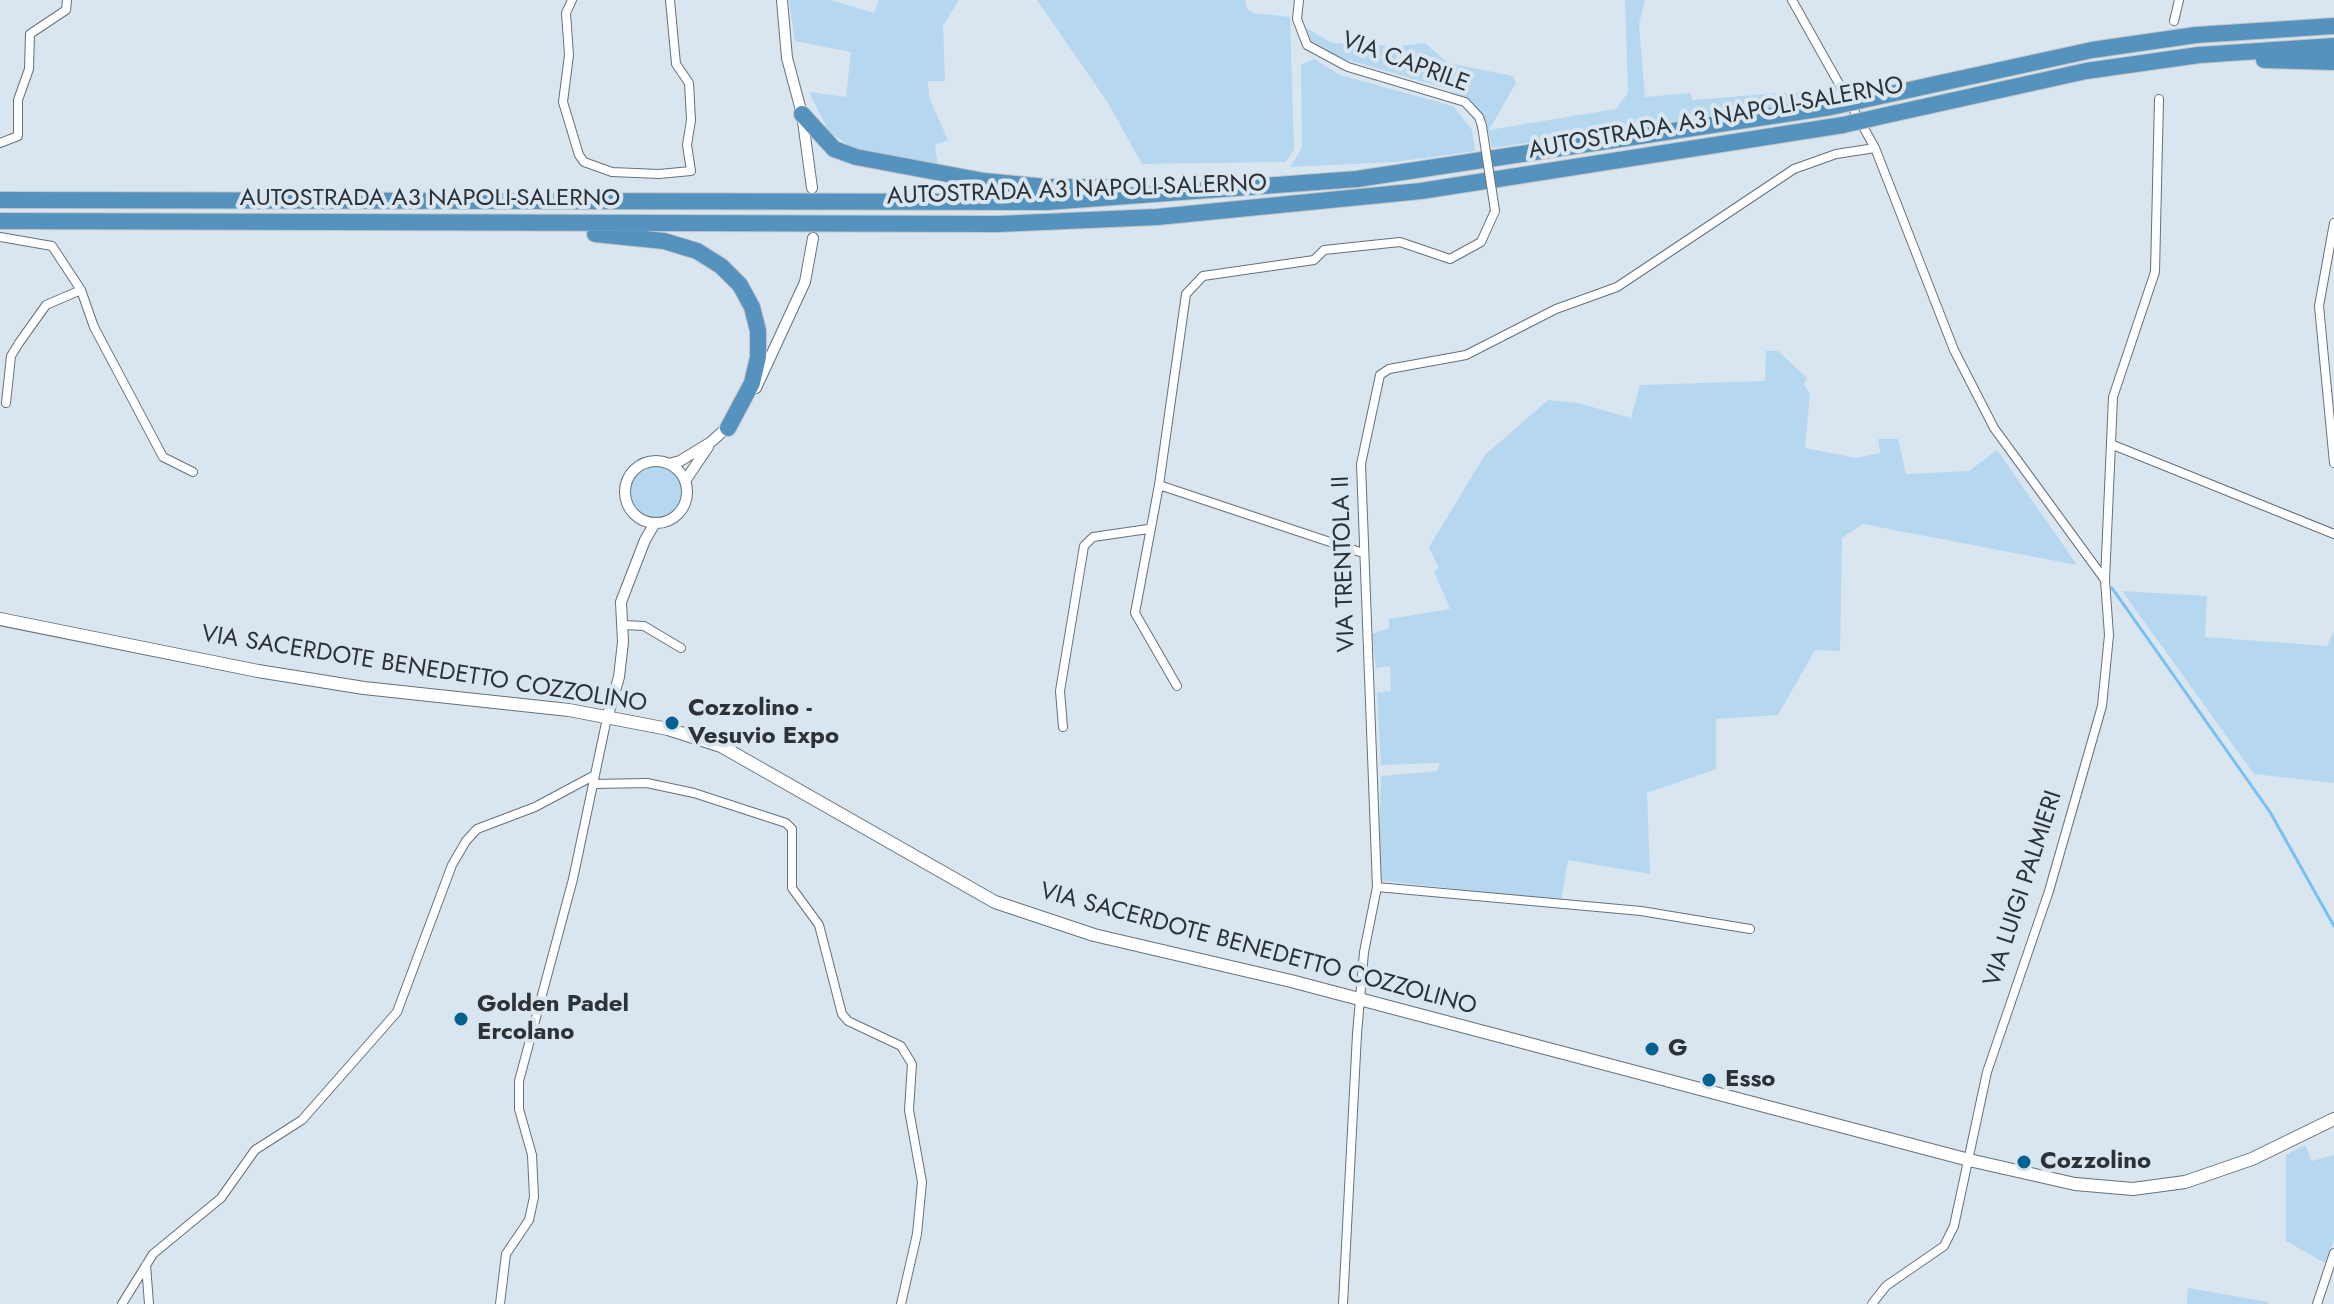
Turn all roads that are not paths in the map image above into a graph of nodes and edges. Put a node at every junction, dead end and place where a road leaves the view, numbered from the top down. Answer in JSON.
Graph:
{"nodes":[{"id":1,"x":67,"y":0,"type":"edge"},
{"id":2,"x":572,"y":0,"type":"edge"},
{"id":3,"x":670,"y":0,"type":"edge"},
{"id":4,"x":782,"y":0,"type":"edge"},
{"id":5,"x":1299,"y":0,"type":"edge"},
{"id":6,"x":1792,"y":0,"type":"edge"},
{"id":7,"x":2179,"y":0,"type":"edge"},
{"id":8,"x":2174,"y":21,"type":"dead end"},
{"id":9,"x":2334,"y":26,"type":"edge"},
{"id":10,"x":2334,"y":46,"type":"edge"},
{"id":11,"x":2199,"y":55,"type":"junction"},
{"id":12,"x":2334,"y":62,"type":"edge"},
{"id":13,"x":2159,"y":99,"type":"dead end"},
{"id":14,"x":802,"y":114,"type":"junction"},
{"id":15,"x":0,"y":143,"type":"edge"},
{"id":16,"x":1875,"y":148,"type":"junction"},
{"id":17,"x":812,"y":188,"type":"dead end"},
{"id":18,"x":1264,"y":189,"type":"junction"},
{"id":19,"x":0,"y":200,"type":"edge"},
{"id":20,"x":0,"y":221,"type":"edge"},
{"id":21,"x":466,"y":223,"type":"junction"},
{"id":22,"x":2334,"y":223,"type":"edge"},
{"id":23,"x":0,"y":237,"type":"edge"},
{"id":24,"x":813,"y":238,"type":"dead end"},
{"id":25,"x":81,"y":290,"type":"junction"},
{"id":26,"x":0,"y":355,"type":"edge"},
{"id":27,"x":11,"y":356,"type":"junction"},
{"id":28,"x":6,"y":403,"type":"dead end"},
{"id":29,"x":728,"y":428,"type":"junction"},
{"id":30,"x":711,"y":442,"type":"junction"},
{"id":31,"x":2113,"y":445,"type":"junction"},
{"id":32,"x":2334,"y":463,"type":"edge"},
{"id":33,"x":669,"y":464,"type":"junction"},
{"id":34,"x":193,"y":472,"type":"dead end"},
{"id":35,"x":685,"y":481,"type":"junction"},
{"id":36,"x":1159,"y":485,"type":"junction"},
{"id":37,"x":639,"y":518,"type":"junction"},
{"id":38,"x":655,"y":523,"type":"junction"},
{"id":39,"x":1148,"y":529,"type":"junction"},
{"id":40,"x":2334,"y":534,"type":"edge"},
{"id":41,"x":645,"y":540,"type":"junction"},
{"id":42,"x":1363,"y":553,"type":"junction"},
{"id":43,"x":2105,"y":580,"type":"junction"},
{"id":44,"x":0,"y":619,"type":"edge"},
{"id":45,"x":623,"y":625,"type":"junction"},
{"id":46,"x":681,"y":648,"type":"dead end"},
{"id":47,"x":1177,"y":686,"type":"dead end"},
{"id":48,"x":607,"y":718,"type":"junction"},
{"id":49,"x":1063,"y":727,"type":"dead end"},
{"id":50,"x":594,"y":780,"type":"junction"},
{"id":51,"x":1377,"y":887,"type":"junction"},
{"id":52,"x":1750,"y":929,"type":"dead end"},
{"id":53,"x":1363,"y":1001,"type":"junction"},
{"id":54,"x":2334,"y":1119,"type":"edge"},
{"id":55,"x":1969,"y":1160,"type":"junction"},
{"id":56,"x":2334,"y":1253,"type":"edge"},
{"id":57,"x":146,"y":1265,"type":"junction"},
{"id":58,"x":122,"y":1304,"type":"edge"},
{"id":59,"x":149,"y":1304,"type":"edge"},
{"id":60,"x":500,"y":1304,"type":"edge"},
{"id":61,"x":901,"y":1304,"type":"edge"},
{"id":62,"x":1343,"y":1304,"type":"edge"},
{"id":63,"x":1872,"y":1304,"type":"edge"},
{"id":64,"x":2317,"y":1304,"type":"edge"}],
"edges":[{"from":1,"to":15,"type":"street"},
{"from":2,"to":3,"type":"street"},
{"from":4,"to":14,"type":"street"},
{"from":5,"to":36,"type":"street","name":"VIA CAPRILE","bridge":true},
{"from":6,"to":16,"type":"street"},
{"from":7,"to":8,"type":"street"},
{"from":9,"to":18,"type":"highway","name":"AUTOSTRADA A3 NAPOLI-SALERNO","bridge":true},
{"from":10,"to":11,"type":"highway","name":"AUTOSTRADA A3 NAPOLI-SALERNO"},
{"from":11,"to":12,"type":"highway"},
{"from":11,"to":21,"type":"highway","name":"AUTOSTRADA A3 NAPOLI-SALERNO","bridge":true},
{"from":13,"to":31,"type":"street","name":"VIA LUIGI PALMIERI"},
{"from":14,"to":17,"type":"street"},
{"from":14,"to":18,"type":"highway"},
{"from":16,"to":42,"type":"street","name":"VIA TRENTOLA II"},
{"from":16,"to":43,"type":"street"},
{"from":18,"to":19,"type":"highway","name":"AUTOSTRADA A3 NAPOLI-SALERNO"},
{"from":20,"to":21,"type":"highway","name":"AUTOSTRADA A3 NAPOLI-SALERNO"},
{"from":21,"to":29,"type":"highway"},
{"from":22,"to":32,"type":"street"},
{"from":23,"to":25,"type":"street"},
{"from":24,"to":29,"type":"street"},
{"from":25,"to":27,"type":"street"},
{"from":25,"to":34,"type":"street"},
{"from":26,"to":27,"type":"street"},
{"from":27,"to":28,"type":"street"},
{"from":29,"to":30,"type":"street"},
{"from":30,"to":33,"type":"street"},
{"from":30,"to":35,"type":"street"},
{"from":31,"to":40,"type":"street"},
{"from":31,"to":43,"type":"street","name":"VIA LUIGI PALMIERI"},
{"from":33,"to":35,"type":"street"},
{"from":33,"to":37,"type":"street"},
{"from":35,"to":38,"type":"street"},
{"from":36,"to":39,"type":"street"},
{"from":36,"to":42,"type":"street"},
{"from":37,"to":38,"type":"street"},
{"from":37,"to":41,"type":"street"},
{"from":38,"to":41,"type":"street"},
{"from":39,"to":47,"type":"street"},
{"from":39,"to":49,"type":"street"},
{"from":41,"to":45,"type":"street"},
{"from":42,"to":51,"type":"street","name":"VIA TRENTOLA II"},
{"from":43,"to":55,"type":"street","name":"VIA LUIGI PALMIERI"},
{"from":44,"to":48,"type":"main road","name":"VIA SACERDOTE BENEDETTO COZZOLINO"},
{"from":45,"to":46,"type":"street"},
{"from":45,"to":48,"type":"street"},
{"from":48,"to":50,"type":"street"},
{"from":48,"to":53,"type":"main road","name":"VIA SACERDOTE BENEDETTO COZZOLINO"},
{"from":50,"to":57,"type":"street"},
{"from":50,"to":60,"type":"street"},
{"from":50,"to":61,"type":"street"},
{"from":51,"to":52,"type":"street"},
{"from":51,"to":53,"type":"street","name":"VIA TRENTOLA II"},
{"from":53,"to":55,"type":"main road","name":"VIA SACERDOTE BENEDETTO COZZOLINO"},
{"from":53,"to":62,"type":"street","name":"VIA TRENTOLA II"},
{"from":54,"to":55,"type":"main road","name":"VIA SACERDOTE BENEDETTO COZZOLINO"},
{"from":55,"to":63,"type":"street","name":"VIA LUIGI PALMIERI"},
{"from":56,"to":64,"type":"street"},
{"from":57,"to":58,"type":"street"},
{"from":57,"to":59,"type":"street"}]}
